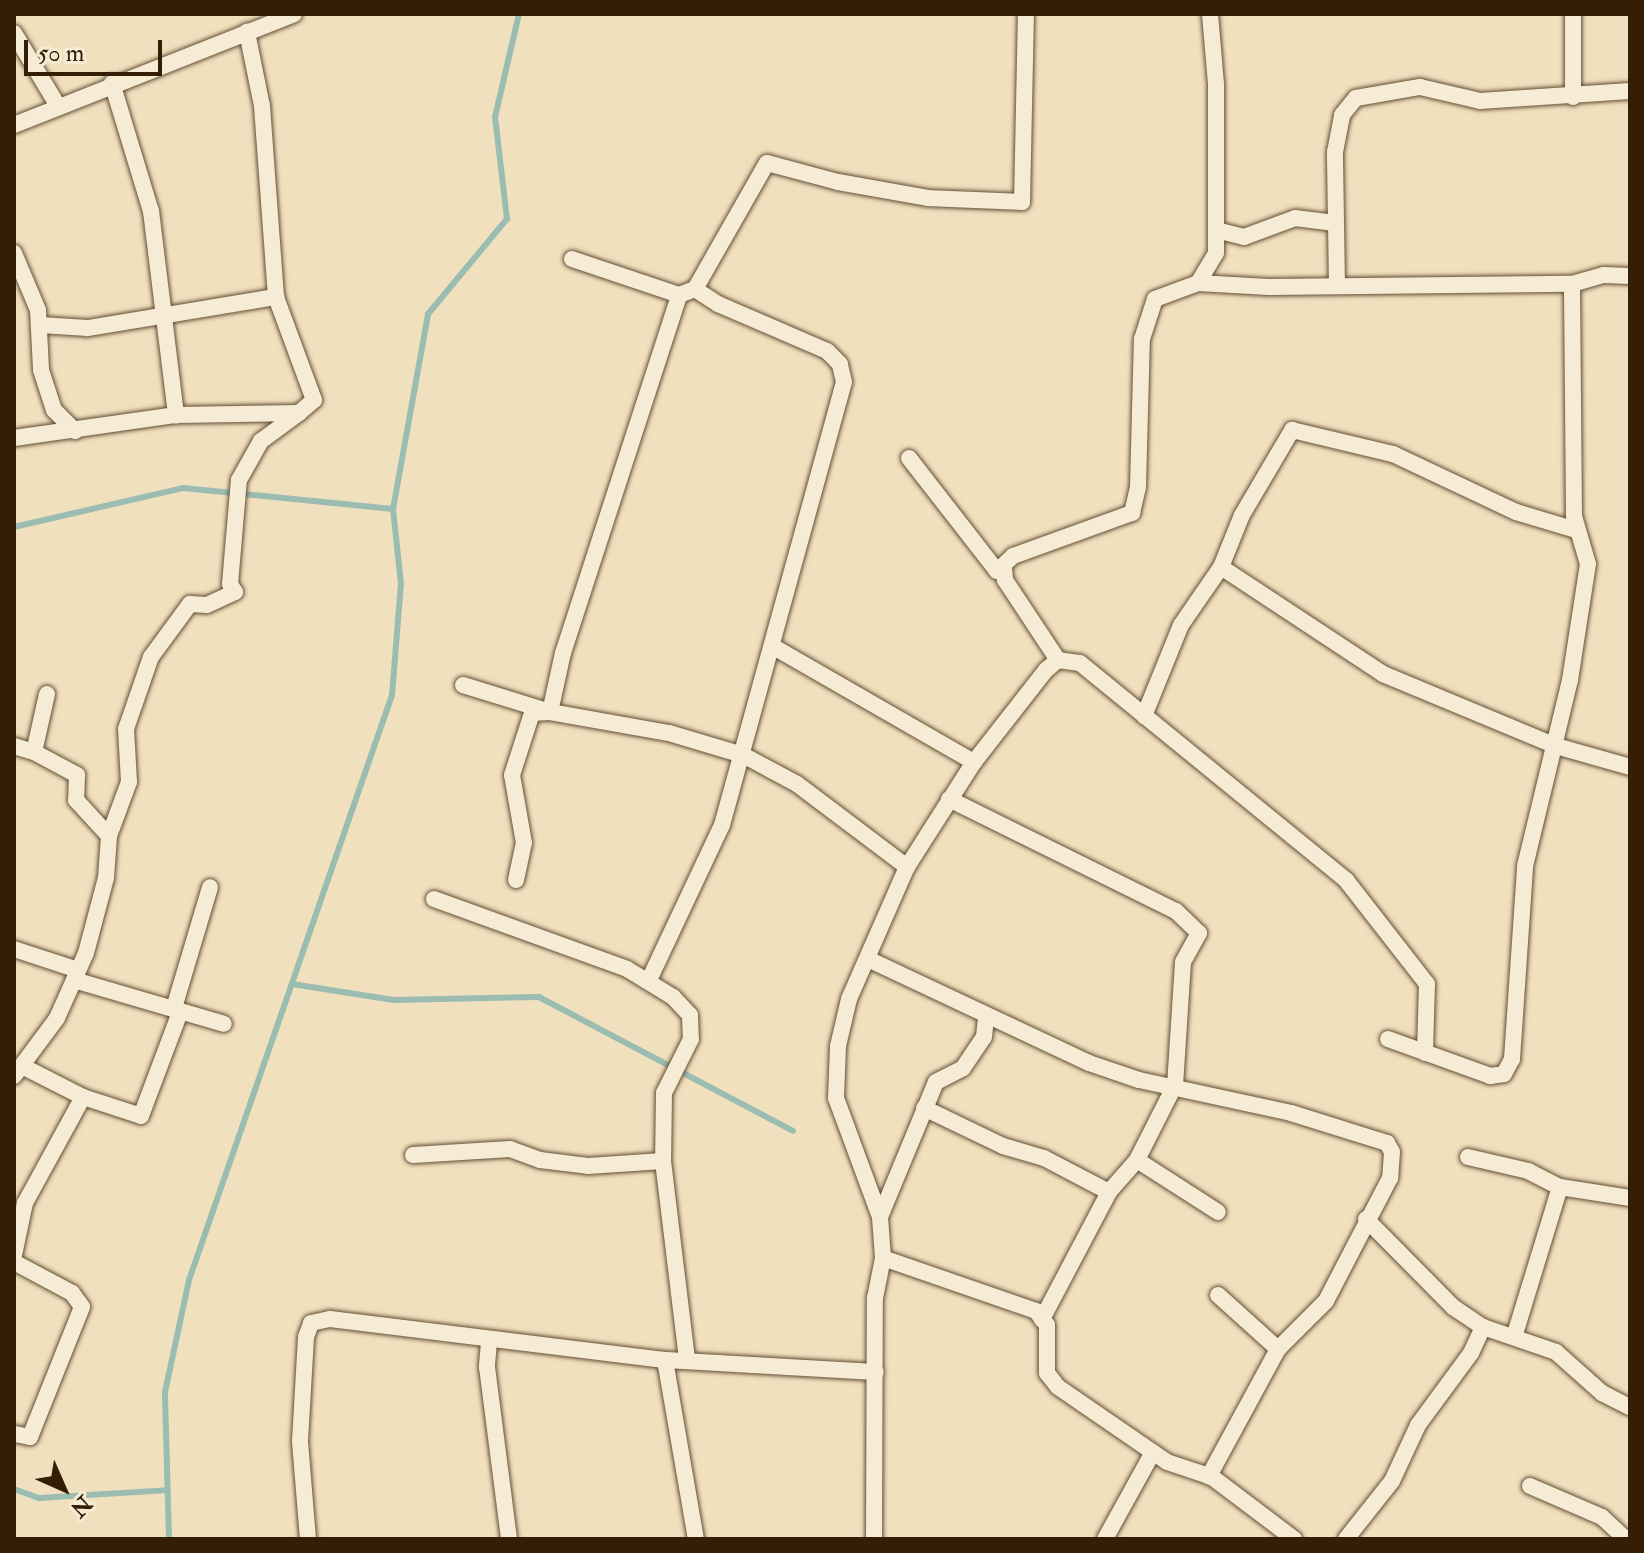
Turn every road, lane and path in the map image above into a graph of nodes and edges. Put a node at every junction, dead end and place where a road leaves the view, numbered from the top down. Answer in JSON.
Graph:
{"nodes":[{"id":1,"x":294,"y":14,"type":"edge"},
{"id":2,"x":1026,"y":14,"type":"edge"},
{"id":3,"x":1210,"y":14,"type":"edge"},
{"id":4,"x":1573,"y":14,"type":"edge"},
{"id":5,"x":247,"y":32,"type":"junction"},
{"id":6,"x":14,"y":33,"type":"edge"},
{"id":7,"x":112,"y":83,"type":"junction"},
{"id":8,"x":1630,"y":91,"type":"edge"},
{"id":9,"x":1573,"y":97,"type":"junction"},
{"id":10,"x":58,"y":106,"type":"junction"},
{"id":11,"x":14,"y":125,"type":"edge"},
{"id":12,"x":1335,"y":223,"type":"junction"},
{"id":13,"x":1216,"y":230,"type":"junction"},
{"id":14,"x":14,"y":253,"type":"edge"},
{"id":15,"x":572,"y":259,"type":"dead end"},
{"id":16,"x":1630,"y":276,"type":"edge"},
{"id":17,"x":1198,"y":283,"type":"junction"},
{"id":18,"x":1572,"y":284,"type":"junction"},
{"id":19,"x":1337,"y":286,"type":"junction"},
{"id":20,"x":687,"y":292,"type":"junction"},
{"id":21,"x":276,"y":297,"type":"junction"},
{"id":22,"x":166,"y":316,"type":"junction"},
{"id":23,"x":40,"y":325,"type":"junction"},
{"id":24,"x":54,"y":410,"type":"junction"},
{"id":25,"x":299,"y":413,"type":"junction"},
{"id":26,"x":176,"y":415,"type":"junction"},
{"id":27,"x":75,"y":431,"type":"junction"},
{"id":28,"x":43,"y":433,"type":"junction"},
{"id":29,"x":14,"y":438,"type":"edge"},
{"id":30,"x":909,"y":458,"type":"dead end"},
{"id":31,"x":1576,"y":530,"type":"junction"},
{"id":32,"x":1221,"y":567,"type":"junction"},
{"id":33,"x":1004,"y":568,"type":"junction"},
{"id":34,"x":772,"y":646,"type":"junction"},
{"id":35,"x":1058,"y":660,"type":"junction"},
{"id":36,"x":463,"y":685,"type":"dead end"},
{"id":37,"x":47,"y":694,"type":"dead end"},
{"id":38,"x":550,"y":712,"type":"junction"},
{"id":39,"x":1144,"y":716,"type":"junction"},
{"id":40,"x":14,"y":746,"type":"edge"},
{"id":41,"x":1556,"y":746,"type":"junction"},
{"id":42,"x":34,"y":752,"type":"junction"},
{"id":43,"x":743,"y":755,"type":"junction"},
{"id":44,"x":974,"y":762,"type":"junction"},
{"id":45,"x":1630,"y":767,"type":"edge"},
{"id":46,"x":949,"y":799,"type":"junction"},
{"id":47,"x":109,"y":836,"type":"junction"},
{"id":48,"x":907,"y":867,"type":"junction"},
{"id":49,"x":516,"y":880,"type":"dead end"},
{"id":50,"x":210,"y":887,"type":"dead end"},
{"id":51,"x":434,"y":899,"type":"dead end"},
{"id":52,"x":14,"y":949,"type":"edge"},
{"id":53,"x":870,"y":960,"type":"junction"},
{"id":54,"x":76,"y":975,"type":"junction"},
{"id":55,"x":649,"y":980,"type":"junction"},
{"id":56,"x":177,"y":1010,"type":"junction"},
{"id":57,"x":986,"y":1017,"type":"junction"},
{"id":58,"x":224,"y":1024,"type":"dead end"},
{"id":59,"x":1388,"y":1039,"type":"dead end"},
{"id":60,"x":1425,"y":1053,"type":"junction"},
{"id":61,"x":18,"y":1071,"type":"edge"},
{"id":62,"x":1175,"y":1085,"type":"junction"},
{"id":63,"x":83,"y":1097,"type":"junction"},
{"id":64,"x":924,"y":1108,"type":"junction"},
{"id":65,"x":413,"y":1155,"type":"dead end"},
{"id":66,"x":1468,"y":1157,"type":"dead end"},
{"id":67,"x":1137,"y":1160,"type":"junction"},
{"id":68,"x":663,"y":1161,"type":"junction"},
{"id":69,"x":1560,"y":1187,"type":"junction"},
{"id":70,"x":1109,"y":1192,"type":"junction"},
{"id":71,"x":1630,"y":1198,"type":"edge"},
{"id":72,"x":1218,"y":1212,"type":"dead end"},
{"id":73,"x":880,"y":1217,"type":"junction"},
{"id":74,"x":1366,"y":1219,"type":"junction"},
{"id":75,"x":14,"y":1255,"type":"edge"},
{"id":76,"x":883,"y":1258,"type":"junction"},
{"id":77,"x":14,"y":1262,"type":"edge"},
{"id":78,"x":1218,"y":1295,"type":"dead end"},
{"id":79,"x":1042,"y":1319,"type":"junction"},
{"id":80,"x":1483,"y":1327,"type":"junction"},
{"id":81,"x":1515,"y":1334,"type":"junction"},
{"id":82,"x":489,"y":1342,"type":"junction"},
{"id":83,"x":1278,"y":1349,"type":"junction"},
{"id":84,"x":687,"y":1359,"type":"junction"},
{"id":85,"x":665,"y":1360,"type":"junction"},
{"id":86,"x":876,"y":1372,"type":"junction"},
{"id":87,"x":1630,"y":1407,"type":"edge"},
{"id":88,"x":14,"y":1434,"type":"edge"},
{"id":89,"x":1153,"y":1452,"type":"junction"},
{"id":90,"x":1209,"y":1476,"type":"junction"},
{"id":91,"x":1530,"y":1486,"type":"dead end"},
{"id":92,"x":308,"y":1539,"type":"edge"},
{"id":93,"x":509,"y":1539,"type":"edge"},
{"id":94,"x":696,"y":1539,"type":"edge"},
{"id":95,"x":874,"y":1539,"type":"edge"},
{"id":96,"x":1105,"y":1539,"type":"edge"},
{"id":97,"x":1294,"y":1539,"type":"edge"},
{"id":98,"x":1346,"y":1539,"type":"edge"},
{"id":99,"x":1626,"y":1539,"type":"edge"}],
"edges":[{"from":1,"to":5,"type":"street"},
{"from":2,"to":20,"type":"street"},
{"from":3,"to":13,"type":"street"},
{"from":4,"to":9,"type":"street"},
{"from":5,"to":7,"type":"street"},
{"from":5,"to":21,"type":"street"},
{"from":6,"to":10,"type":"street"},
{"from":7,"to":10,"type":"street"},
{"from":7,"to":22,"type":"street"},
{"from":8,"to":9,"type":"street"},
{"from":9,"to":12,"type":"street"},
{"from":10,"to":11,"type":"street"},
{"from":12,"to":13,"type":"street"},
{"from":12,"to":19,"type":"street"},
{"from":13,"to":17,"type":"street"},
{"from":14,"to":23,"type":"street"},
{"from":15,"to":20,"type":"street"},
{"from":16,"to":18,"type":"street"},
{"from":17,"to":19,"type":"street"},
{"from":17,"to":33,"type":"street"},
{"from":18,"to":19,"type":"street"},
{"from":18,"to":31,"type":"street"},
{"from":20,"to":34,"type":"street"},
{"from":20,"to":38,"type":"street"},
{"from":21,"to":22,"type":"street"},
{"from":21,"to":25,"type":"street"},
{"from":22,"to":23,"type":"street"},
{"from":22,"to":26,"type":"street"},
{"from":23,"to":24,"type":"street"},
{"from":24,"to":27,"type":"street"},
{"from":24,"to":28,"type":"street"},
{"from":25,"to":26,"type":"street"},
{"from":25,"to":47,"type":"street"},
{"from":26,"to":27,"type":"street"},
{"from":27,"to":28,"type":"street"},
{"from":28,"to":29,"type":"street"},
{"from":30,"to":33,"type":"street"},
{"from":31,"to":32,"type":"street"},
{"from":31,"to":41,"type":"street"},
{"from":32,"to":39,"type":"street"},
{"from":32,"to":41,"type":"street"},
{"from":33,"to":35,"type":"street"},
{"from":34,"to":43,"type":"street"},
{"from":34,"to":44,"type":"street"},
{"from":35,"to":39,"type":"street"},
{"from":35,"to":44,"type":"street"},
{"from":36,"to":38,"type":"street"},
{"from":37,"to":42,"type":"street"},
{"from":38,"to":43,"type":"street"},
{"from":38,"to":49,"type":"street"},
{"from":39,"to":60,"type":"street"},
{"from":40,"to":42,"type":"street"},
{"from":41,"to":45,"type":"street"},
{"from":41,"to":60,"type":"street"},
{"from":42,"to":47,"type":"street"},
{"from":43,"to":48,"type":"street"},
{"from":43,"to":55,"type":"street"},
{"from":44,"to":46,"type":"street"},
{"from":46,"to":48,"type":"street"},
{"from":46,"to":62,"type":"street"},
{"from":47,"to":54,"type":"street"},
{"from":48,"to":53,"type":"street"},
{"from":50,"to":56,"type":"street"},
{"from":51,"to":55,"type":"street"},
{"from":52,"to":54,"type":"street"},
{"from":53,"to":57,"type":"street"},
{"from":53,"to":73,"type":"street"},
{"from":54,"to":56,"type":"street"},
{"from":54,"to":61,"type":"street"},
{"from":55,"to":68,"type":"street"},
{"from":56,"to":58,"type":"street"},
{"from":56,"to":63,"type":"street"},
{"from":57,"to":62,"type":"street"},
{"from":57,"to":64,"type":"street"},
{"from":59,"to":60,"type":"street"},
{"from":61,"to":63,"type":"street"},
{"from":62,"to":67,"type":"street"},
{"from":62,"to":74,"type":"street"},
{"from":63,"to":75,"type":"street"},
{"from":64,"to":70,"type":"street"},
{"from":64,"to":73,"type":"street"},
{"from":65,"to":68,"type":"street"},
{"from":66,"to":69,"type":"street"},
{"from":67,"to":70,"type":"street"},
{"from":67,"to":72,"type":"street"},
{"from":68,"to":84,"type":"street"},
{"from":69,"to":71,"type":"street"},
{"from":69,"to":81,"type":"street"},
{"from":70,"to":79,"type":"street"},
{"from":73,"to":76,"type":"street"},
{"from":74,"to":80,"type":"street"},
{"from":74,"to":83,"type":"street"},
{"from":76,"to":79,"type":"street"},
{"from":76,"to":86,"type":"street"},
{"from":77,"to":88,"type":"street"},
{"from":78,"to":83,"type":"street"},
{"from":79,"to":89,"type":"street"},
{"from":80,"to":81,"type":"street"},
{"from":80,"to":98,"type":"street"},
{"from":81,"to":87,"type":"street"},
{"from":82,"to":85,"type":"street"},
{"from":82,"to":92,"type":"street"},
{"from":82,"to":93,"type":"street"},
{"from":83,"to":90,"type":"street"},
{"from":84,"to":85,"type":"street"},
{"from":84,"to":86,"type":"street"},
{"from":85,"to":94,"type":"street"},
{"from":86,"to":95,"type":"street"},
{"from":89,"to":90,"type":"street"},
{"from":89,"to":96,"type":"street"},
{"from":90,"to":97,"type":"street"},
{"from":91,"to":99,"type":"street"}]}
